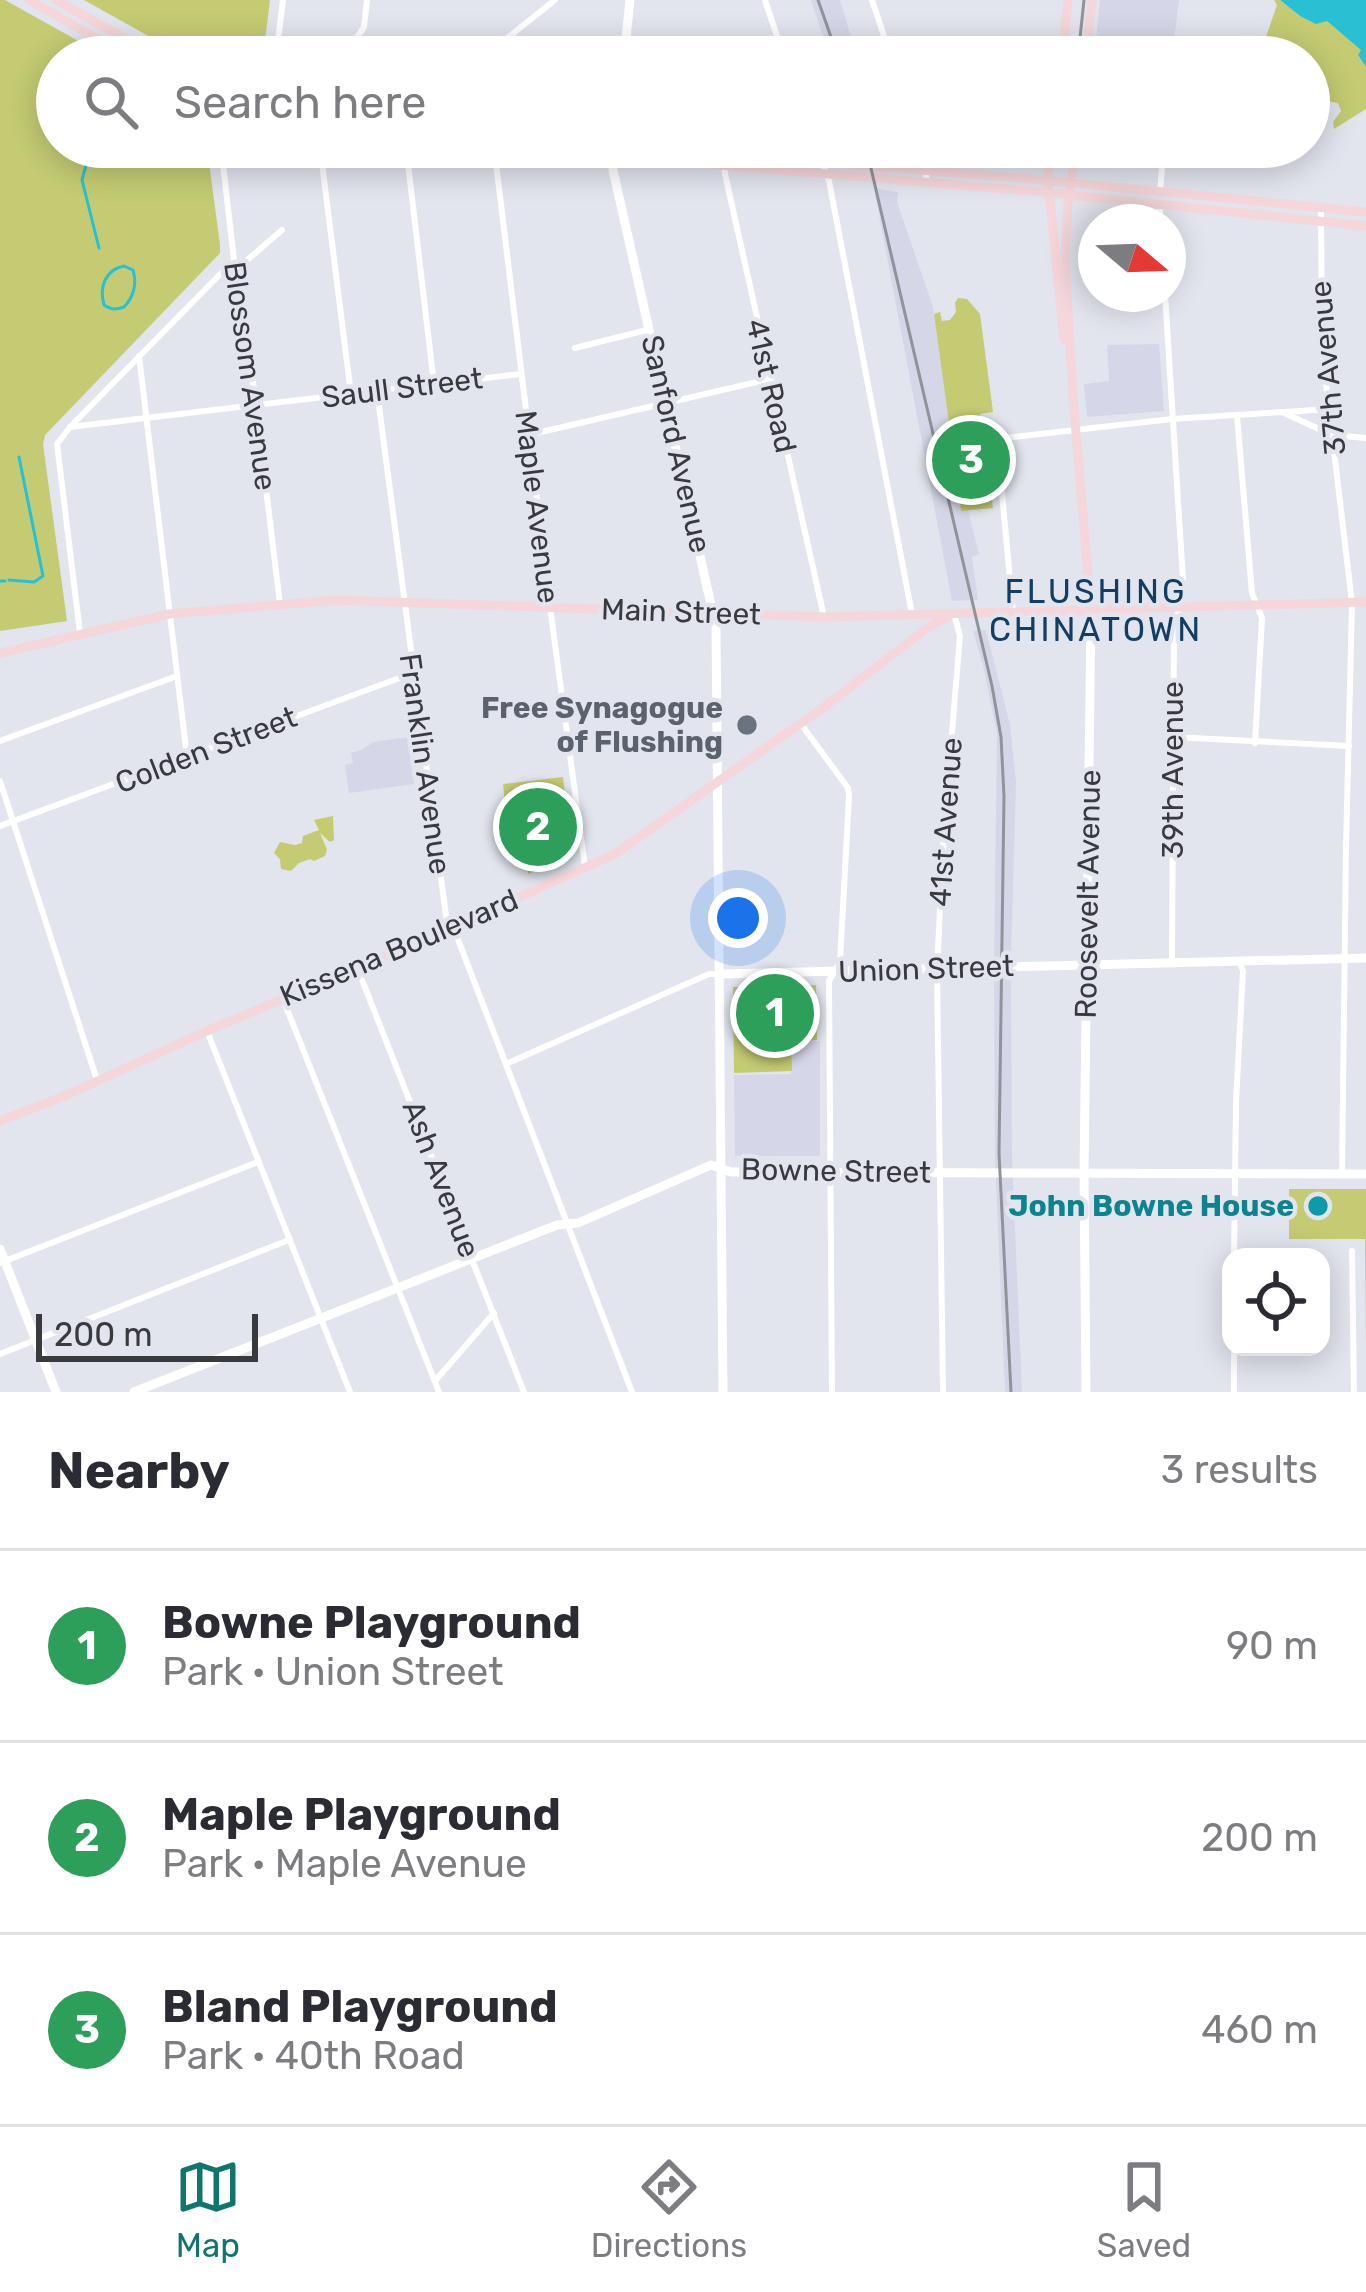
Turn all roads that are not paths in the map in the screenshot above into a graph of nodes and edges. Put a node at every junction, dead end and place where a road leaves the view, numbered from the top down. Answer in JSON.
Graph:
{"nodes":[{"id":1,"x":29,"y":0,"type":"edge"},
{"id":2,"x":56,"y":0,"type":"edge"},
{"id":3,"x":283,"y":0,"type":"edge"},
{"id":4,"x":367,"y":0,"type":"edge"},
{"id":5,"x":555,"y":0,"type":"edge"},
{"id":6,"x":630,"y":0,"type":"edge"},
{"id":7,"x":765,"y":0,"type":"edge"},
{"id":8,"x":872,"y":0,"type":"edge"},
{"id":9,"x":1068,"y":0,"type":"edge"},
{"id":10,"x":1092,"y":0,"type":"edge"},
{"id":11,"x":93,"y":36,"type":"edge"},
{"id":12,"x":120,"y":36,"type":"edge"},
{"id":13,"x":279,"y":36,"type":"edge"},
{"id":14,"x":358,"y":36,"type":"edge"},
{"id":15,"x":510,"y":36,"type":"edge"},
{"id":16,"x":626,"y":36,"type":"edge"},
{"id":17,"x":777,"y":36,"type":"edge"},
{"id":18,"x":884,"y":36,"type":"edge"},
{"id":19,"x":1064,"y":36,"type":"edge"},
{"id":20,"x":1088,"y":36,"type":"edge"},
{"id":21,"x":224,"y":168,"type":"edge"},
{"id":22,"x":323,"y":168,"type":"edge"},
{"id":23,"x":408,"y":168,"type":"edge"},
{"id":24,"x":496,"y":168,"type":"edge"},
{"id":25,"x":613,"y":168,"type":"edge"},
{"id":26,"x":724,"y":168,"type":"edge"},
{"id":27,"x":825,"y":168,"type":"joint"},
{"id":28,"x":926,"y":168,"type":"edge"},
{"id":29,"x":1050,"y":168,"type":"edge"},
{"id":30,"x":1073,"y":168,"type":"edge"},
{"id":31,"x":1162,"y":168,"type":"edge"},
{"id":32,"x":927,"y":176,"type":"junction"},
{"id":33,"x":1049,"y":187,"type":"junction"},
{"id":34,"x":1070,"y":190,"type":"junction"},
{"id":35,"x":1160,"y":192,"type":"junction"},
{"id":36,"x":1154,"y":204,"type":"edge"},
{"id":37,"x":1160,"y":204,"type":"edge"},
{"id":38,"x":1186,"y":208,"type":"edge"},
{"id":39,"x":1321,"y":208,"type":"junction"},
{"id":40,"x":1366,"y":212,"type":"edge"},
{"id":41,"x":1320,"y":221,"type":"junction"},
{"id":42,"x":1366,"y":226,"type":"edge"},
{"id":43,"x":282,"y":230,"type":"dead end"},
{"id":44,"x":236,"y":264,"type":"junction"},
{"id":45,"x":1166,"y":312,"type":"edge"},
{"id":46,"x":651,"y":329,"type":"junction"},
{"id":47,"x":575,"y":348,"type":"dead end"},
{"id":48,"x":139,"y":356,"type":"junction"},
{"id":49,"x":520,"y":374,"type":"junction"},
{"id":50,"x":770,"y":380,"type":"junction"},
{"id":51,"x":434,"y":384,"type":"junction"},
{"id":52,"x":377,"y":391,"type":"junction"},
{"id":53,"x":351,"y":394,"type":"junction"},
{"id":54,"x":1073,"y":397,"type":"junction"},
{"id":55,"x":667,"y":402,"type":"junction"},
{"id":56,"x":255,"y":405,"type":"junction"},
{"id":57,"x":1329,"y":409,"type":"junction"},
{"id":58,"x":1282,"y":412,"type":"junction"},
{"id":59,"x":1237,"y":416,"type":"junction"},
{"id":60,"x":145,"y":419,"type":"junction"},
{"id":61,"x":1172,"y":419,"type":"junction"},
{"id":62,"x":70,"y":427,"type":"junction"},
{"id":63,"x":1076,"y":428,"type":"junction"},
{"id":64,"x":528,"y":435,"type":"junction"},
{"id":65,"x":1332,"y":435,"type":"junction"},
{"id":66,"x":1366,"y":439,"type":"edge"},
{"id":67,"x":403,"y":602,"type":"junction"},
{"id":68,"x":1366,"y":602,"type":"edge"},
{"id":69,"x":1352,"y":603,"type":"junction"},
{"id":70,"x":280,"y":604,"type":"junction"},
{"id":71,"x":1257,"y":606,"type":"junction"},
{"id":72,"x":550,"y":608,"type":"junction"},
{"id":73,"x":1180,"y":608,"type":"junction"},
{"id":74,"x":1091,"y":610,"type":"junction"},
{"id":75,"x":1012,"y":612,"type":"junction"},
{"id":76,"x":714,"y":613,"type":"junction"},
{"id":77,"x":169,"y":614,"type":"junction"},
{"id":78,"x":912,"y":614,"type":"junction"},
{"id":79,"x":954,"y":614,"type":"junction"},
{"id":80,"x":824,"y":617,"type":"junction"},
{"id":81,"x":80,"y":635,"type":"junction"},
{"id":82,"x":0,"y":653,"type":"edge"},
{"id":83,"x":412,"y":673,"type":"junction"},
{"id":84,"x":177,"y":676,"type":"junction"},
{"id":85,"x":801,"y":724,"type":"junction"},
{"id":86,"x":1171,"y":737,"type":"junction"},
{"id":87,"x":0,"y":741,"type":"edge"},
{"id":88,"x":1255,"y":742,"type":"junction"},
{"id":89,"x":1349,"y":746,"type":"junction"},
{"id":90,"x":187,"y":757,"type":"junction"},
{"id":91,"x":0,"y":781,"type":"edge"},
{"id":92,"x":718,"y":783,"type":"junction"},
{"id":93,"x":14,"y":822,"type":"junction"},
{"id":94,"x":0,"y":826,"type":"edge"},
{"id":95,"x":585,"y":867,"type":"junction"},
{"id":96,"x":452,"y":927,"type":"junction"},
{"id":97,"x":1345,"y":958,"type":"junction"},
{"id":98,"x":1366,"y":958,"type":"edge"},
{"id":99,"x":1239,"y":959,"type":"junction"},
{"id":100,"x":1172,"y":961,"type":"junction"},
{"id":101,"x":1087,"y":964,"type":"junction"},
{"id":102,"x":358,"y":967,"type":"junction"},
{"id":103,"x":937,"y":970,"type":"junction"},
{"id":104,"x":834,"y":972,"type":"junction"},
{"id":105,"x":720,"y":974,"type":"junction"},
{"id":106,"x":283,"y":999,"type":"junction"},
{"id":107,"x":207,"y":1031,"type":"junction"},
{"id":108,"x":506,"y":1064,"type":"junction"},
{"id":109,"x":97,"y":1081,"type":"junction"},
{"id":110,"x":0,"y":1121,"type":"edge"},
{"id":111,"x":258,"y":1162,"type":"junction"},
{"id":112,"x":720,"y":1168,"type":"junction"},
{"id":113,"x":830,"y":1172,"type":"junction"},
{"id":114,"x":941,"y":1172,"type":"junction"},
{"id":115,"x":1084,"y":1173,"type":"junction"},
{"id":116,"x":1234,"y":1173,"type":"junction"},
{"id":117,"x":1342,"y":1174,"type":"junction"},
{"id":118,"x":1366,"y":1174,"type":"edge"},
{"id":119,"x":568,"y":1225,"type":"junction"},
{"id":120,"x":289,"y":1240,"type":"junction"},
{"id":121,"x":1234,"y":1248,"type":"edge"},
{"id":122,"x":0,"y":1249,"type":"edge"},
{"id":123,"x":1352,"y":1251,"type":"dead end"},
{"id":124,"x":472,"y":1259,"type":"junction"},
{"id":125,"x":2,"y":1262,"type":"edge"},
{"id":126,"x":397,"y":1288,"type":"junction"},
{"id":127,"x":494,"y":1313,"type":"junction"},
{"id":128,"x":321,"y":1318,"type":"junction"},
{"id":129,"x":36,"y":1340,"type":"junction"},
{"id":130,"x":0,"y":1354,"type":"edge"},
{"id":131,"x":1234,"y":1356,"type":"edge"},
{"id":132,"x":435,"y":1381,"type":"junction"},
{"id":133,"x":56,"y":1392,"type":"edge"},
{"id":134,"x":134,"y":1392,"type":"edge"},
{"id":135,"x":350,"y":1392,"type":"edge"},
{"id":136,"x":439,"y":1392,"type":"edge"},
{"id":137,"x":524,"y":1392,"type":"edge"},
{"id":138,"x":632,"y":1392,"type":"edge"},
{"id":139,"x":723,"y":1392,"type":"edge"},
{"id":140,"x":832,"y":1392,"type":"edge"},
{"id":141,"x":943,"y":1392,"type":"edge"},
{"id":142,"x":1086,"y":1392,"type":"edge"},
{"id":143,"x":1234,"y":1392,"type":"edge"},
{"id":144,"x":1354,"y":1392,"type":"edge"}],
"edges":[{"from":1,"to":11,"type":"main road"},
{"from":2,"to":12,"type":"main road"},
{"from":3,"to":13,"type":"street"},
{"from":4,"to":14,"type":"street"},
{"from":5,"to":15,"type":"street"},
{"from":6,"to":16,"type":"street"},
{"from":7,"to":17,"type":"street"},
{"from":8,"to":18,"type":"street"},
{"from":9,"to":19,"type":"main road"},
{"from":10,"to":20,"type":"main road"},
{"from":21,"to":44,"type":"street","name":"Blossom Avenue"},
{"from":22,"to":53,"type":"street"},
{"from":23,"to":51,"type":"street"},
{"from":24,"to":49,"type":"street","name":"Maple Avenue"},
{"from":25,"to":46,"type":"street","name":"Sanford Avenue"},
{"from":26,"to":50,"type":"street","name":"41st Road"},
{"from":27,"to":32,"type":"main road"},
{"from":27,"to":78,"type":"street"},
{"from":28,"to":32,"type":"street"},
{"from":29,"to":33,"type":"main road","name":"Roosevelt Avenue"},
{"from":30,"to":34,"type":"main road","name":"Roosevelt Avenue"},
{"from":31,"to":35,"type":"street"},
{"from":32,"to":33,"type":"main road"},
{"from":33,"to":34,"type":"main road"},
{"from":33,"to":54,"type":"main road","name":"Roosevelt Avenue"},
{"from":34,"to":35,"type":"main road"},
{"from":34,"to":36,"type":"main road"},
{"from":34,"to":54,"type":"main road","name":"Roosevelt Avenue"},
{"from":35,"to":37,"type":"street"},
{"from":35,"to":39,"type":"main road"},
{"from":38,"to":41,"type":"main road"},
{"from":39,"to":40,"type":"main road"},
{"from":39,"to":41,"type":"street","name":"37th Avenue"},
{"from":41,"to":42,"type":"main road"},
{"from":41,"to":57,"type":"street","name":"37th Avenue"},
{"from":43,"to":44,"type":"street"},
{"from":44,"to":48,"type":"street"},
{"from":44,"to":56,"type":"street","name":"Blossom Avenue"},
{"from":45,"to":61,"type":"street","name":"39th Avenue"},
{"from":46,"to":47,"type":"street"},
{"from":46,"to":55,"type":"street","name":"Sanford Avenue"},
{"from":48,"to":60,"type":"street"},
{"from":48,"to":62,"type":"street"},
{"from":49,"to":51,"type":"street","name":"Saull Street"},
{"from":49,"to":64,"type":"street","name":"Maple Avenue"},
{"from":50,"to":55,"type":"street"},
{"from":50,"to":80,"type":"street","name":"41st Road"},
{"from":51,"to":52,"type":"street","name":"Saull Street"},
{"from":52,"to":53,"type":"street","name":"Saull Street"},
{"from":52,"to":67,"type":"street","name":"Franklin Avenue"},
{"from":53,"to":56,"type":"street","name":"Saull Street"},
{"from":54,"to":63,"type":"main road","name":"Roosevelt Avenue"},
{"from":55,"to":64,"type":"street"},
{"from":55,"to":76,"type":"street","name":"Sanford Avenue"},
{"from":56,"to":60,"type":"street","name":"Saull Street"},
{"from":56,"to":70,"type":"street","name":"Blossom Avenue"},
{"from":57,"to":58,"type":"street"},
{"from":57,"to":65,"type":"street","name":"37th Avenue"},
{"from":58,"to":59,"type":"street"},
{"from":58,"to":65,"type":"street"},
{"from":59,"to":61,"type":"street"},
{"from":59,"to":71,"type":"street"},
{"from":60,"to":62,"type":"street","name":"Saull Street"},
{"from":60,"to":77,"type":"street"},
{"from":61,"to":63,"type":"street"},
{"from":61,"to":73,"type":"street","name":"39th Avenue"},
{"from":62,"to":81,"type":"street"},
{"from":63,"to":74,"type":"main road","name":"Roosevelt Avenue"},
{"from":63,"to":75,"type":"street"},
{"from":64,"to":72,"type":"street","name":"Maple Avenue"},
{"from":65,"to":66,"type":"street"},
{"from":65,"to":69,"type":"street","name":"37th Avenue"},
{"from":67,"to":70,"type":"main road","name":"Main Street"},
{"from":67,"to":72,"type":"main road","name":"Main Street"},
{"from":67,"to":83,"type":"street","name":"Franklin Avenue"},
{"from":68,"to":69,"type":"main road","name":"Main Street"},
{"from":69,"to":71,"type":"main road","name":"Main Street"},
{"from":69,"to":89,"type":"street","name":"37th Avenue"},
{"from":70,"to":77,"type":"main road","name":"Main Street"},
{"from":71,"to":73,"type":"main road","name":"Main Street"},
{"from":71,"to":88,"type":"street"},
{"from":72,"to":76,"type":"main road","name":"Main Street"},
{"from":72,"to":95,"type":"street","name":"Maple Avenue"},
{"from":73,"to":74,"type":"main road","name":"Main Street"},
{"from":73,"to":86,"type":"street","name":"39th Avenue"},
{"from":74,"to":75,"type":"main road","name":"Main Street"},
{"from":74,"to":101,"type":"street","name":"Roosevelt Avenue"},
{"from":75,"to":79,"type":"main road","name":"Main Street"},
{"from":76,"to":80,"type":"main road","name":"Main Street"},
{"from":76,"to":92,"type":"street","name":"Sanford Avenue"},
{"from":77,"to":81,"type":"main road","name":"Main Street"},
{"from":77,"to":84,"type":"street"},
{"from":78,"to":79,"type":"main road","name":"Main Street"},
{"from":78,"to":80,"type":"main road","name":"Main Street"},
{"from":79,"to":85,"type":"main road","name":"Kissena Boulevard"},
{"from":79,"to":103,"type":"street","name":"41st Avenue"},
{"from":81,"to":82,"type":"main road","name":"Main Street"},
{"from":83,"to":90,"type":"street","name":"Colden Street"},
{"from":83,"to":96,"type":"street","name":"Franklin Avenue"},
{"from":84,"to":87,"type":"street"},
{"from":84,"to":90,"type":"street"},
{"from":85,"to":92,"type":"main road","name":"Kissena Boulevard"},
{"from":85,"to":104,"type":"street"},
{"from":86,"to":88,"type":"street"},
{"from":86,"to":100,"type":"street","name":"39th Avenue"},
{"from":88,"to":89,"type":"street"},
{"from":89,"to":97,"type":"street","name":"37th Avenue"},
{"from":90,"to":93,"type":"street","name":"Colden Street"},
{"from":91,"to":93,"type":"street"},
{"from":92,"to":95,"type":"main road","name":"Kissena Boulevard"},
{"from":92,"to":105,"type":"street","name":"Sanford Avenue"},
{"from":93,"to":94,"type":"street","name":"Colden Street"},
{"from":93,"to":109,"type":"street"},
{"from":95,"to":96,"type":"main road","name":"Kissena Boulevard"},
{"from":96,"to":102,"type":"main road","name":"Kissena Boulevard"},
{"from":96,"to":108,"type":"street","name":"Franklin Avenue"},
{"from":97,"to":98,"type":"street","name":"Union Street"},
{"from":97,"to":99,"type":"street","name":"Union Street"},
{"from":97,"to":117,"type":"street","name":"37th Avenue"},
{"from":99,"to":100,"type":"street","name":"Union Street"},
{"from":99,"to":116,"type":"street"},
{"from":100,"to":101,"type":"street","name":"Union Street"},
{"from":101,"to":103,"type":"street","name":"Union Street"},
{"from":101,"to":115,"type":"street","name":"Roosevelt Avenue"},
{"from":102,"to":106,"type":"main road","name":"Kissena Boulevard"},
{"from":102,"to":124,"type":"street","name":"Ash Avenue"},
{"from":103,"to":104,"type":"street","name":"Union Street"},
{"from":103,"to":114,"type":"street","name":"41st Avenue"},
{"from":104,"to":105,"type":"street","name":"Union Street"},
{"from":104,"to":113,"type":"street"},
{"from":105,"to":108,"type":"street","name":"Union Street"},
{"from":105,"to":112,"type":"street","name":"Sanford Avenue"},
{"from":106,"to":107,"type":"main road","name":"Kissena Boulevard"},
{"from":106,"to":126,"type":"street"},
{"from":107,"to":109,"type":"main road","name":"Kissena Boulevard"},
{"from":107,"to":111,"type":"street"},
{"from":108,"to":119,"type":"street","name":"Franklin Avenue"},
{"from":109,"to":110,"type":"main road","name":"Kissena Boulevard"},
{"from":111,"to":120,"type":"street"},
{"from":111,"to":125,"type":"street"},
{"from":112,"to":113,"type":"street","name":"Bowne Street"},
{"from":112,"to":119,"type":"street","name":"Bowne Street"},
{"from":112,"to":139,"type":"street","name":"Sanford Avenue"},
{"from":113,"to":114,"type":"street","name":"Bowne Street"},
{"from":113,"to":140,"type":"street"},
{"from":114,"to":115,"type":"street","name":"Bowne Street"},
{"from":114,"to":141,"type":"street","name":"41st Avenue"},
{"from":115,"to":116,"type":"street","name":"Bowne Street"},
{"from":115,"to":142,"type":"street","name":"Roosevelt Avenue"},
{"from":116,"to":117,"type":"street","name":"Bowne Street"},
{"from":116,"to":121,"type":"street"},
{"from":117,"to":118,"type":"street","name":"Bowne Street"},
{"from":119,"to":124,"type":"street","name":"Bowne Street"},
{"from":119,"to":138,"type":"street","name":"Franklin Avenue"},
{"from":120,"to":128,"type":"street"},
{"from":120,"to":129,"type":"street"},
{"from":122,"to":125,"type":"street"},
{"from":123,"to":144,"type":"street"},
{"from":124,"to":126,"type":"street","name":"Bowne Street"},
{"from":124,"to":127,"type":"street","name":"Ash Avenue"},
{"from":125,"to":129,"type":"street"},
{"from":126,"to":128,"type":"street","name":"Bowne Street"},
{"from":126,"to":132,"type":"street"},
{"from":127,"to":132,"type":"street"},
{"from":127,"to":137,"type":"street","name":"Ash Avenue"},
{"from":128,"to":134,"type":"street","name":"Bowne Street"},
{"from":128,"to":135,"type":"street"},
{"from":129,"to":130,"type":"street"},
{"from":129,"to":133,"type":"street"},
{"from":131,"to":143,"type":"street"},
{"from":132,"to":136,"type":"street"}]}
